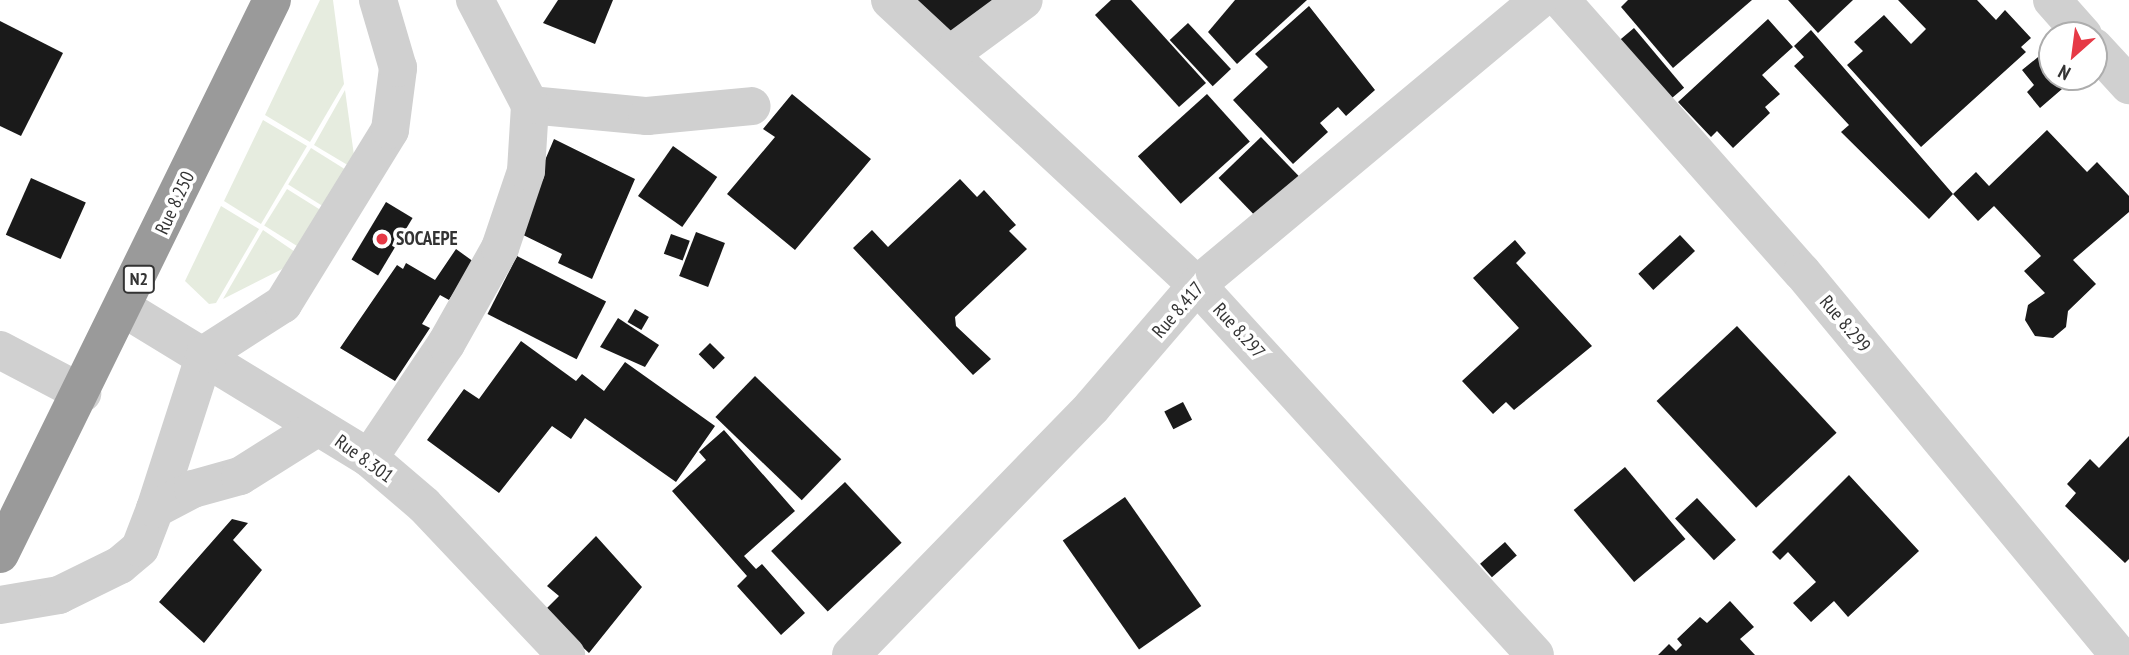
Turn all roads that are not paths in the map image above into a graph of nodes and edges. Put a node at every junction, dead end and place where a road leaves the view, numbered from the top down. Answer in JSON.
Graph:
{"nodes":[{"id":1,"x":272,"y":0,"type":"edge"},
{"id":2,"x":378,"y":0,"type":"edge"},
{"id":3,"x":475,"y":0,"type":"edge"},
{"id":4,"x":890,"y":0,"type":"edge"},
{"id":5,"x":1024,"y":0,"type":"edge"},
{"id":6,"x":1539,"y":0,"type":"edge"},
{"id":7,"x":1561,"y":0,"type":"edge"},
{"id":8,"x":2052,"y":0,"type":"edge"},
{"id":9,"x":2071,"y":21,"type":"edge"},
{"id":10,"x":952,"y":53,"type":"junction"},
{"id":11,"x":2108,"y":62,"type":"edge"},
{"id":12,"x":2129,"y":85,"type":"edge"},
{"id":13,"x":530,"y":105,"type":"junction"},
{"id":14,"x":752,"y":106,"type":"dead end"},
{"id":15,"x":1197,"y":285,"type":"junction"},
{"id":16,"x":125,"y":309,"type":"junction"},
{"id":17,"x":0,"y":350,"type":"edge"},
{"id":18,"x":205,"y":354,"type":"junction"},
{"id":19,"x":82,"y":393,"type":"junction"},
{"id":20,"x":318,"y":427,"type":"junction"},
{"id":21,"x":369,"y":458,"type":"junction"},
{"id":22,"x":155,"y":509,"type":"junction"},
{"id":23,"x":0,"y":554,"type":"edge"},
{"id":24,"x":0,"y":605,"type":"edge"},
{"id":25,"x":566,"y":655,"type":"edge"},
{"id":26,"x":851,"y":655,"type":"edge"},
{"id":27,"x":1535,"y":655,"type":"edge"},
{"id":28,"x":2119,"y":655,"type":"edge"}],
"edges":[{"from":1,"to":16,"type":"highway","name":"Rue 8.250","number":"N2"},
{"from":2,"to":18,"type":"street"},
{"from":3,"to":13,"type":"street"},
{"from":4,"to":10,"type":"street","name":"Rue 8.297"},
{"from":5,"to":10,"type":"street"},
{"from":6,"to":15,"type":"street","name":"Rue 8.417"},
{"from":7,"to":28,"type":"street","name":"Rue 8.299"},
{"from":8,"to":9,"type":"street"},
{"from":10,"to":15,"type":"street","name":"Rue 8.297"},
{"from":11,"to":12,"type":"street"},
{"from":13,"to":14,"type":"street"},
{"from":13,"to":21,"type":"street"},
{"from":15,"to":26,"type":"street","name":"Rue 8.417"},
{"from":15,"to":27,"type":"street","name":"Rue 8.297"},
{"from":16,"to":18,"type":"street","name":"Rue 8.301"},
{"from":16,"to":19,"type":"highway","name":"Rue 8.250","number":"N2"},
{"from":17,"to":19,"type":"street"},
{"from":18,"to":20,"type":"street","name":"Rue 8.301"},
{"from":18,"to":22,"type":"street"},
{"from":19,"to":23,"type":"highway","name":"Rue 8.250","number":"N2"},
{"from":20,"to":21,"type":"street","name":"Rue 8.301"},
{"from":20,"to":22,"type":"street"},
{"from":21,"to":25,"type":"street","name":"Rue 8.301"},
{"from":22,"to":24,"type":"street"}]}
